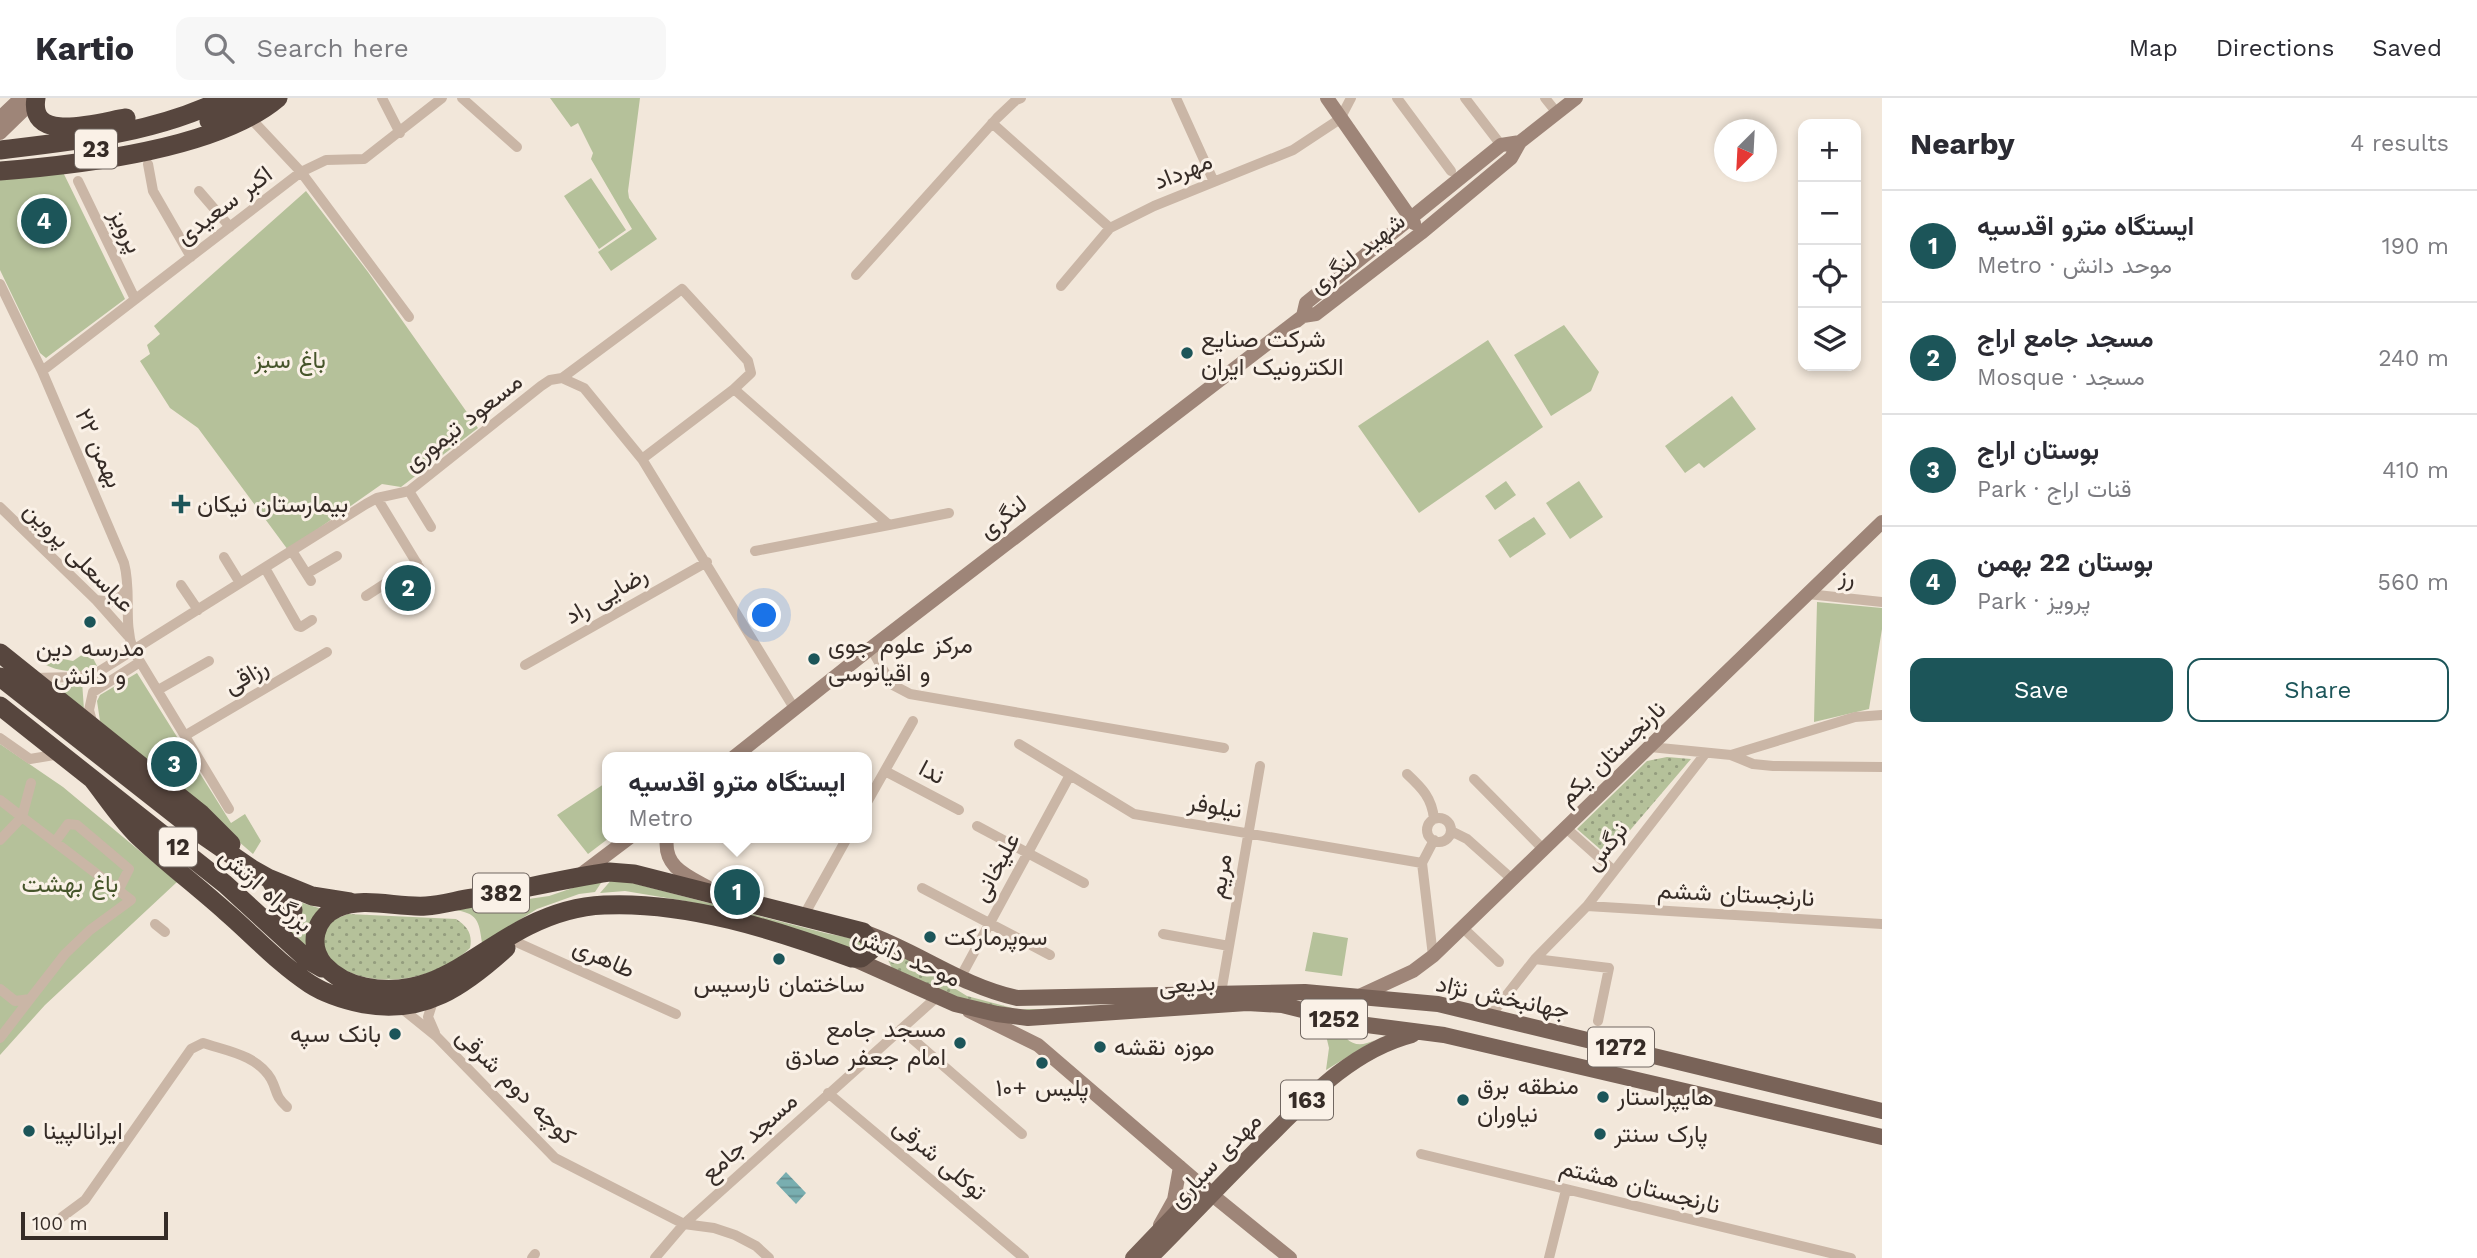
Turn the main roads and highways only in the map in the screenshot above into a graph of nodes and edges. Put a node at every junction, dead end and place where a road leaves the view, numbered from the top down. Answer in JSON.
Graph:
{"nodes":[{"id":1,"x":21,"y":98,"type":"edge"},
{"id":2,"x":36,"y":98,"type":"edge"},
{"id":3,"x":194,"y":98,"type":"edge"},
{"id":4,"x":226,"y":98,"type":"edge"},
{"id":5,"x":255,"y":98,"type":"edge"},
{"id":6,"x":278,"y":98,"type":"edge"},
{"id":7,"x":1327,"y":98,"type":"edge"},
{"id":8,"x":1576,"y":98,"type":"edge"},
{"id":9,"x":0,"y":118,"type":"edge"},
{"id":10,"x":187,"y":123,"type":"junction"},
{"id":11,"x":0,"y":133,"type":"edge"},
{"id":12,"x":1520,"y":142,"type":"junction"},
{"id":13,"x":0,"y":150,"type":"edge"},
{"id":14,"x":0,"y":163,"type":"edge"},
{"id":15,"x":0,"y":172,"type":"edge"},
{"id":16,"x":1386,"y":184,"type":"junction"},
{"id":17,"x":1410,"y":218,"type":"junction"},
{"id":18,"x":1391,"y":233,"type":"junction"},
{"id":19,"x":1421,"y":233,"type":"junction"},
{"id":20,"x":1303,"y":316,"type":"junction"},
{"id":21,"x":1882,"y":522,"type":"edge"},
{"id":22,"x":0,"y":653,"type":"edge"},
{"id":23,"x":0,"y":676,"type":"edge"},
{"id":24,"x":31,"y":678,"type":"junction"},
{"id":25,"x":0,"y":706,"type":"edge"},
{"id":26,"x":0,"y":719,"type":"edge"},
{"id":27,"x":740,"y":752,"type":"edge"},
{"id":28,"x":60,"y":754,"type":"junction"},
{"id":29,"x":93,"y":780,"type":"junction"},
{"id":30,"x":622,"y":843,"type":"edge"},
{"id":31,"x":667,"y":843,"type":"edge"},
{"id":32,"x":260,"y":873,"type":"junction"},
{"id":33,"x":576,"y":877,"type":"junction"},
{"id":34,"x":723,"y":896,"type":"junction"},
{"id":35,"x":351,"y":902,"type":"junction"},
{"id":36,"x":260,"y":916,"type":"junction"},
{"id":37,"x":529,"y":925,"type":"junction"},
{"id":38,"x":863,"y":932,"type":"junction"},
{"id":39,"x":900,"y":947,"type":"junction"},
{"id":40,"x":852,"y":958,"type":"junction"},
{"id":41,"x":894,"y":975,"type":"junction"},
{"id":42,"x":338,"y":977,"type":"junction"},
{"id":43,"x":1359,"y":996,"type":"junction"},
{"id":44,"x":1031,"y":999,"type":"joint"},
{"id":45,"x":955,"y":1004,"type":"junction"},
{"id":46,"x":1421,"y":1032,"type":"junction"},
{"id":47,"x":1748,"y":1078,"type":"junction"},
{"id":48,"x":1740,"y":1104,"type":"junction"},
{"id":49,"x":1882,"y":1111,"type":"edge"},
{"id":50,"x":1882,"y":1137,"type":"edge"},
{"id":51,"x":1180,"y":1167,"type":"junction"},
{"id":52,"x":1207,"y":1190,"type":"junction"},
{"id":53,"x":1162,"y":1236,"type":"junction"},
{"id":54,"x":1123,"y":1258,"type":"edge"},
{"id":55,"x":1133,"y":1258,"type":"edge"},
{"id":56,"x":1150,"y":1258,"type":"edge"},
{"id":57,"x":1157,"y":1258,"type":"edge"},
{"id":58,"x":1290,"y":1258,"type":"edge"}],
"edges":[{"from":1,"to":9,"type":"main road"},
{"from":2,"to":3,"type":"highway"},
{"from":2,"to":11,"type":"main road"},
{"from":4,"to":10,"type":"highway","number":"23"},
{"from":5,"to":10,"type":"highway","number":"23"},
{"from":6,"to":15,"type":"highway"},
{"from":7,"to":16,"type":"main road"},
{"from":8,"to":12,"type":"main road","name":"شهید لنگری"},
{"from":10,"to":13,"type":"highway","number":"23"},
{"from":10,"to":14,"type":"highway","number":"23"},
{"from":12,"to":17,"type":"main road","name":"شهید لنگری"},
{"from":12,"to":19,"type":"main road","name":"شهید لنگری"},
{"from":16,"to":17,"type":"main road"},
{"from":16,"to":18,"type":"main road"},
{"from":17,"to":18,"type":"main road","name":"شهید لنگری"},
{"from":17,"to":19,"type":"main road"},
{"from":18,"to":20,"type":"main road","name":"شهید لنگری"},
{"from":19,"to":20,"type":"main road","name":"شهید لنگری"},
{"from":20,"to":27,"type":"main road","name":"لنگری"},
{"from":21,"to":43,"type":"main road","name":"نارنجستان یکم"},
{"from":22,"to":24,"type":"highway"},
{"from":23,"to":24,"type":"highway"},
{"from":23,"to":32,"type":"highway","name":"بزرگراه ارتش","number":"12"},
{"from":24,"to":32,"type":"highway"},
{"from":25,"to":28,"type":"highway","name":"بزرگراه ارتش","number":"12"},
{"from":26,"to":28,"type":"highway"},
{"from":28,"to":29,"type":"highway","name":"بزرگراه ارتش","number":"12"},
{"from":29,"to":36,"type":"highway","name":"بزرگراه ارتش","number":"12"},
{"from":29,"to":37,"type":"highway"},
{"from":30,"to":33,"type":"main road"},
{"from":31,"to":34,"type":"main road"},
{"from":32,"to":35,"type":"highway","name":"بزرگراه ارتش","number":"12"},
{"from":32,"to":36,"type":"highway"},
{"from":33,"to":34,"type":"highway","name":"موحد دانش","number":"382"},
{"from":33,"to":35,"type":"highway","name":"بزرگراه ارتش","number":"382"},
{"from":34,"to":38,"type":"highway","name":"موحد دانش","number":"382"},
{"from":35,"to":42,"type":"highway"},
{"from":36,"to":42,"type":"highway","name":"بزرگراه ارتش","number":"12"},
{"from":37,"to":40,"type":"highway","name":"موحد دانش","number":"382"},
{"from":37,"to":42,"type":"highway","name":"بزرگراه ارتش","number":"382"},
{"from":38,"to":39,"type":"main road","name":"موحد دانش","number":"382"},
{"from":38,"to":40,"type":"highway"},
{"from":39,"to":41,"type":"main road"},
{"from":39,"to":44,"type":"main road","name":"موحد دانش","number":"382"},
{"from":40,"to":41,"type":"main road","name":"موحد دانش","number":"382"},
{"from":41,"to":45,"type":"main road","name":"موحد دانش","number":"382"},
{"from":43,"to":44,"type":"main road","name":"بدیعی","number":"1252"},
{"from":43,"to":47,"type":"main road","name":"جهانبخش نژاد","number":"1272"},
{"from":45,"to":46,"type":"main road","name":"بدیعی","number":"1252"},
{"from":45,"to":51,"type":"main road","name":"موحد دانش","number":"382"},
{"from":46,"to":48,"type":"main road","name":"جهانبخش نژاد","number":"1272"},
{"from":46,"to":52,"type":"main road","name":"مهدی سباری","number":"163"},
{"from":47,"to":48,"type":"main road"},
{"from":47,"to":49,"type":"main road","name":"جهانبخش نژاد","number":"1272"},
{"from":48,"to":50,"type":"main road","name":"جهانبخش نژاد","number":"1272"},
{"from":51,"to":52,"type":"main road","name":"موحد دانش","number":"382"},
{"from":51,"to":53,"type":"main road"},
{"from":52,"to":53,"type":"main road","name":"مهدی سباری","number":"163"},
{"from":52,"to":58,"type":"main road","number":"382"},
{"from":53,"to":54,"type":"main road"},
{"from":53,"to":55,"type":"main road","name":"مهدی سباری","number":"163"},
{"from":53,"to":56,"type":"main road","name":"مهدی سباری","number":"163"},
{"from":53,"to":57,"type":"main road"}]}
